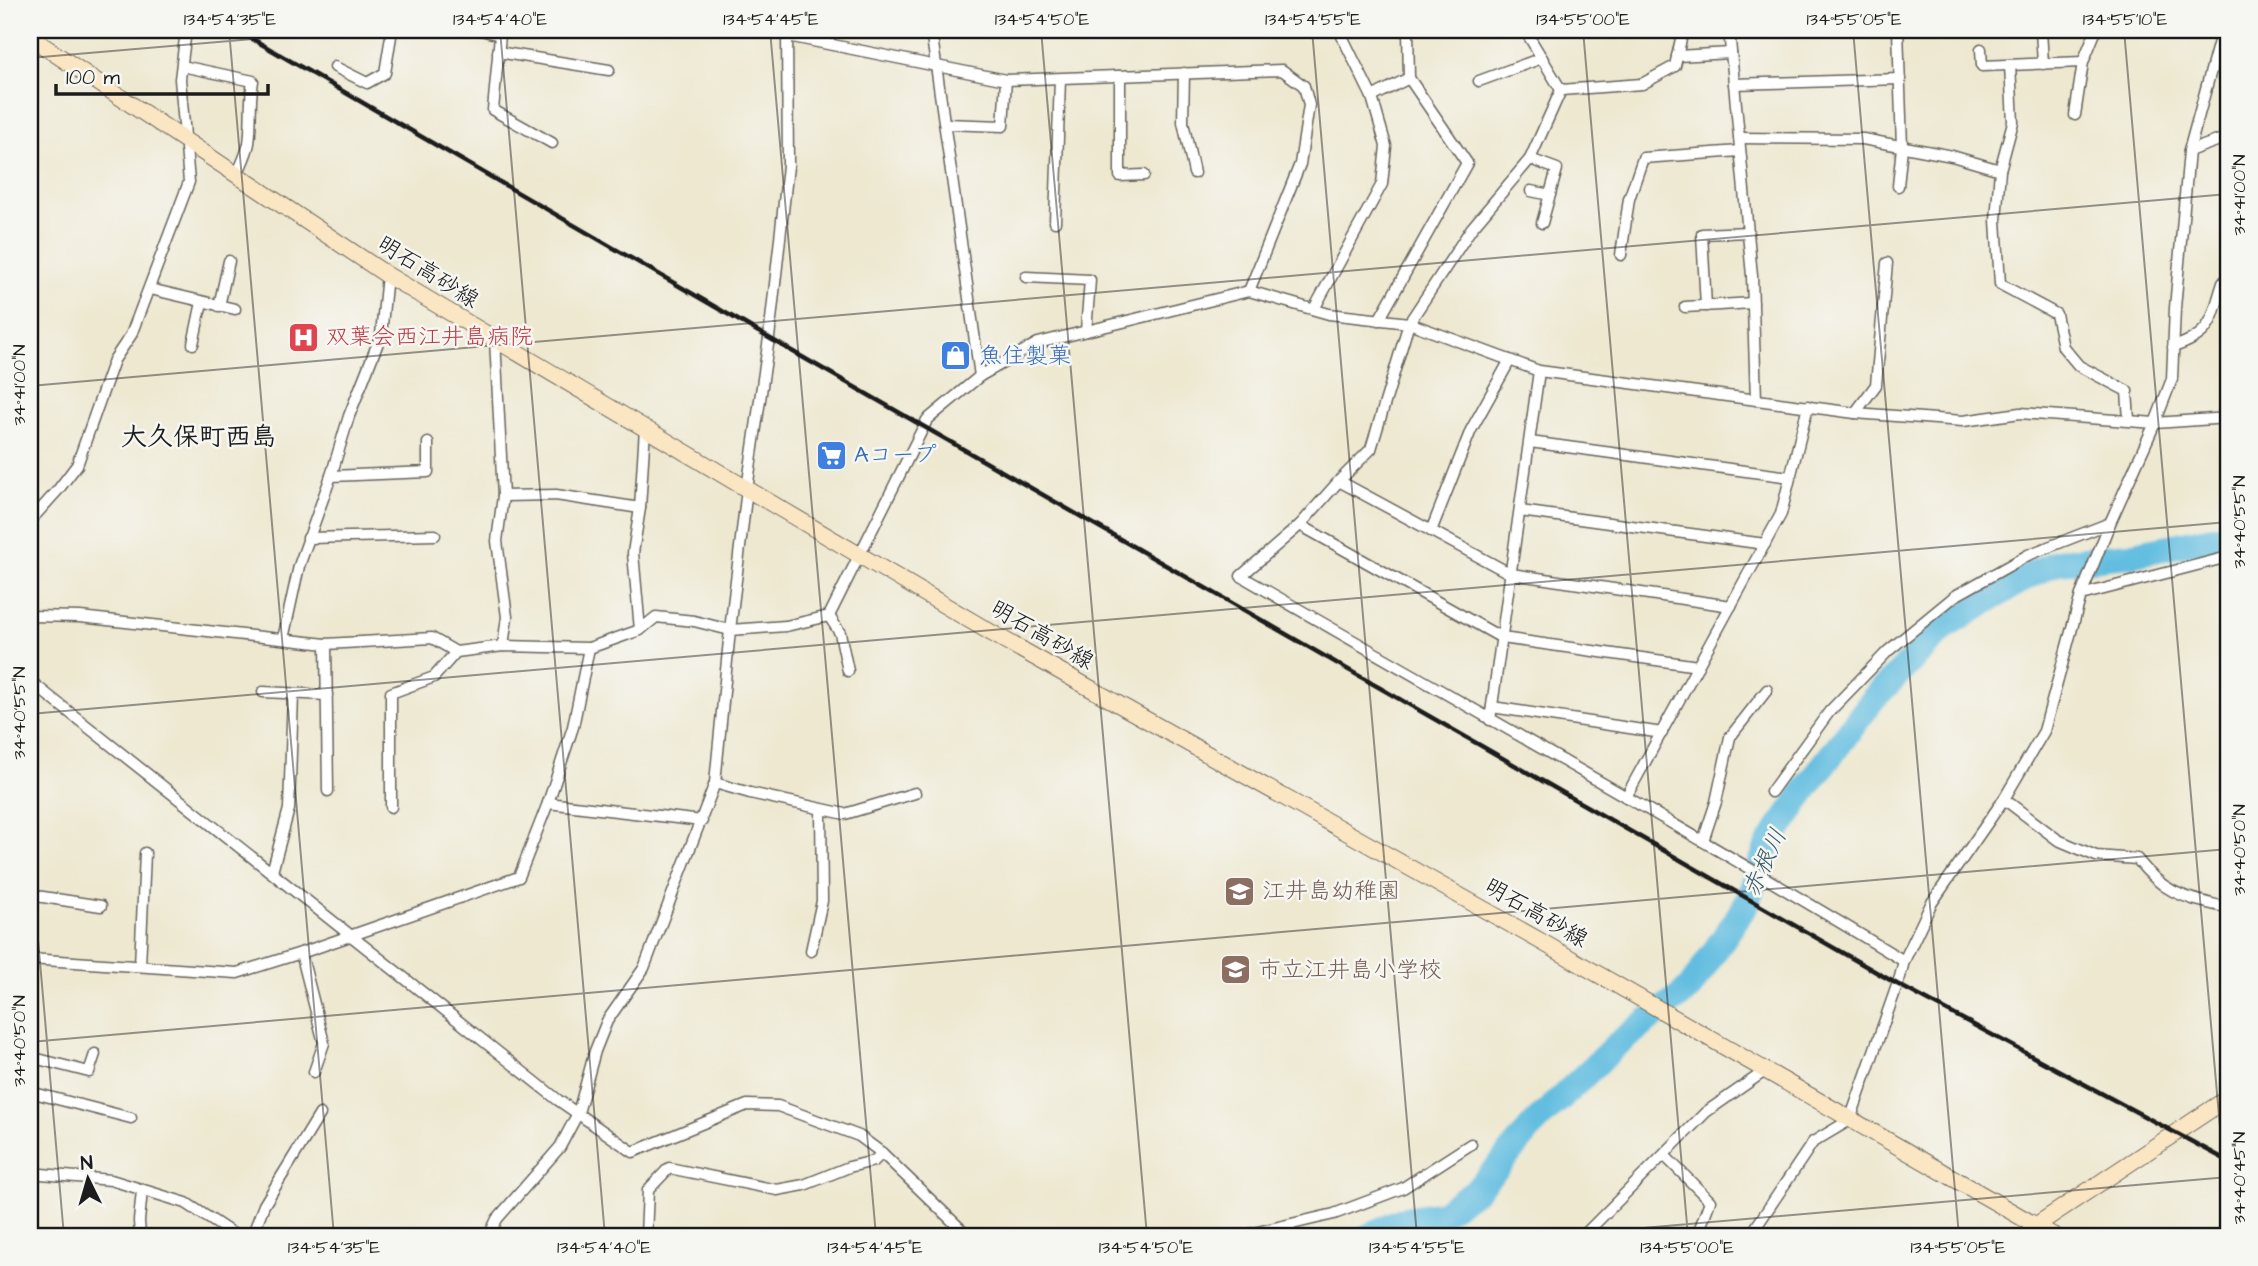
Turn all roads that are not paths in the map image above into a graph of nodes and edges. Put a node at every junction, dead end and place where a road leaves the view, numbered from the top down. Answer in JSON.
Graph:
{"nodes":[{"id":1,"x":186,"y":30,"type":"edge"},
{"id":2,"x":392,"y":30,"type":"edge"},
{"id":3,"x":481,"y":30,"type":"edge"},
{"id":4,"x":931,"y":30,"type":"edge"},
{"id":5,"x":1339,"y":30,"type":"edge"},
{"id":6,"x":1408,"y":30,"type":"edge"},
{"id":7,"x":1527,"y":30,"type":"edge"},
{"id":8,"x":1683,"y":30,"type":"edge"},
{"id":9,"x":1729,"y":30,"type":"edge"},
{"id":10,"x":1898,"y":30,"type":"edge"},
{"id":11,"x":2041,"y":30,"type":"edge"},
{"id":12,"x":2096,"y":30,"type":"edge"},
{"id":13,"x":2222,"y":30,"type":"edge"},
{"id":14,"x":787,"y":33,"type":"edge"},
{"id":15,"x":30,"y":37,"type":"edge"},
{"id":16,"x":1982,"y":49,"type":"dead end"},
{"id":17,"x":498,"y":52,"type":"junction"},
{"id":18,"x":1731,"y":53,"type":"junction"},
{"id":19,"x":1677,"y":56,"type":"junction"},
{"id":20,"x":1542,"y":58,"type":"junction"},
{"id":21,"x":2083,"y":62,"type":"junction"},
{"id":22,"x":935,"y":64,"type":"junction"},
{"id":23,"x":2043,"y":64,"type":"junction"},
{"id":24,"x":2010,"y":65,"type":"junction"},
{"id":25,"x":181,"y":66,"type":"junction"},
{"id":26,"x":335,"y":67,"type":"dead end"},
{"id":27,"x":609,"y":69,"type":"dead end"},
{"id":28,"x":1184,"y":73,"type":"junction"},
{"id":29,"x":1120,"y":76,"type":"junction"},
{"id":30,"x":1409,"y":78,"type":"junction"},
{"id":31,"x":1060,"y":79,"type":"junction"},
{"id":32,"x":1900,"y":79,"type":"junction"},
{"id":33,"x":1006,"y":80,"type":"junction"},
{"id":34,"x":1479,"y":81,"type":"dead end"},
{"id":35,"x":1734,"y":84,"type":"junction"},
{"id":36,"x":1561,"y":90,"type":"junction"},
{"id":37,"x":1372,"y":97,"type":"junction"},
{"id":38,"x":2075,"y":115,"type":"dead end"},
{"id":39,"x":945,"y":124,"type":"junction"},
{"id":40,"x":2228,"y":137,"type":"edge"},
{"id":41,"x":1739,"y":138,"type":"junction"},
{"id":42,"x":186,"y":141,"type":"junction"},
{"id":43,"x":551,"y":143,"type":"dead end"},
{"id":44,"x":1902,"y":147,"type":"junction"},
{"id":45,"x":1740,"y":151,"type":"junction"},
{"id":46,"x":2189,"y":151,"type":"junction"},
{"id":47,"x":1530,"y":159,"type":"junction"},
{"id":48,"x":2000,"y":170,"type":"junction"},
{"id":49,"x":1194,"y":173,"type":"dead end"},
{"id":50,"x":237,"y":175,"type":"junction"},
{"id":51,"x":1144,"y":175,"type":"dead end"},
{"id":52,"x":1898,"y":186,"type":"dead end"},
{"id":53,"x":1531,"y":191,"type":"dead end"},
{"id":54,"x":1550,"y":195,"type":"junction"},
{"id":55,"x":1055,"y":222,"type":"dead end"},
{"id":56,"x":1542,"y":223,"type":"dead end"},
{"id":57,"x":1748,"y":232,"type":"junction"},
{"id":58,"x":1621,"y":255,"type":"dead end"},
{"id":59,"x":229,"y":261,"type":"dead end"},
{"id":60,"x":1887,"y":263,"type":"dead end"},
{"id":61,"x":387,"y":275,"type":"junction"},
{"id":62,"x":1026,"y":277,"type":"dead end"},
{"id":63,"x":2228,"y":277,"type":"edge"},
{"id":64,"x":150,"y":289,"type":"junction"},
{"id":65,"x":1249,"y":290,"type":"junction"},
{"id":66,"x":202,"y":302,"type":"junction"},
{"id":67,"x":1753,"y":303,"type":"junction"},
{"id":68,"x":219,"y":306,"type":"junction"},
{"id":69,"x":1706,"y":306,"type":"junction"},
{"id":70,"x":1685,"y":307,"type":"dead end"},
{"id":71,"x":235,"y":309,"type":"dead end"},
{"id":72,"x":1314,"y":309,"type":"junction"},
{"id":73,"x":1379,"y":320,"type":"junction"},
{"id":74,"x":1409,"y":323,"type":"junction"},
{"id":75,"x":1086,"y":331,"type":"junction"},
{"id":76,"x":495,"y":339,"type":"junction"},
{"id":77,"x":193,"y":344,"type":"dead end"},
{"id":78,"x":2174,"y":347,"type":"junction"},
{"id":79,"x":1510,"y":360,"type":"junction"},
{"id":80,"x":1539,"y":371,"type":"junction"},
{"id":81,"x":980,"y":376,"type":"junction"},
{"id":82,"x":1756,"y":400,"type":"junction"},
{"id":83,"x":1808,"y":407,"type":"junction"},
{"id":84,"x":1855,"y":413,"type":"junction"},
{"id":85,"x":2228,"y":418,"type":"edge"},
{"id":86,"x":2129,"y":420,"type":"junction"},
{"id":87,"x":2155,"y":423,"type":"junction"},
{"id":88,"x":645,"y":428,"type":"junction"},
{"id":89,"x":1530,"y":442,"type":"junction"},
{"id":90,"x":428,"y":443,"type":"dead end"},
{"id":91,"x":331,"y":476,"type":"junction"},
{"id":92,"x":1790,"y":477,"type":"junction"},
{"id":93,"x":1339,"y":481,"type":"junction"},
{"id":94,"x":747,"y":489,"type":"junction"},
{"id":95,"x":503,"y":496,"type":"junction"},
{"id":96,"x":640,"y":508,"type":"junction"},
{"id":97,"x":1520,"y":511,"type":"junction"},
{"id":98,"x":30,"y":522,"type":"edge"},
{"id":99,"x":2109,"y":523,"type":"junction"},
{"id":100,"x":1300,"y":524,"type":"junction"},
{"id":101,"x":1432,"y":531,"type":"junction"},
{"id":102,"x":435,"y":535,"type":"dead end"},
{"id":103,"x":308,"y":538,"type":"junction"},
{"id":104,"x":1765,"y":544,"type":"junction"},
{"id":105,"x":860,"y":554,"type":"junction"},
{"id":106,"x":2228,"y":557,"type":"edge"},
{"id":107,"x":1511,"y":574,"type":"junction"},
{"id":108,"x":2081,"y":595,"type":"junction"},
{"id":109,"x":1731,"y":606,"type":"junction"},
{"id":110,"x":30,"y":615,"type":"edge"},
{"id":111,"x":829,"y":615,"type":"junction"},
{"id":112,"x":640,"y":630,"type":"junction"},
{"id":113,"x":730,"y":630,"type":"junction"},
{"id":114,"x":1502,"y":638,"type":"junction"},
{"id":115,"x":283,"y":639,"type":"junction"},
{"id":116,"x":326,"y":644,"type":"junction"},
{"id":117,"x":503,"y":646,"type":"junction"},
{"id":118,"x":589,"y":648,"type":"junction"},
{"id":119,"x":456,"y":652,"type":"junction"},
{"id":120,"x":1698,"y":666,"type":"junction"},
{"id":121,"x":848,"y":671,"type":"dead end"},
{"id":122,"x":30,"y":681,"type":"edge"},
{"id":123,"x":1767,"y":690,"type":"dead end"},
{"id":124,"x":263,"y":692,"type":"dead end"},
{"id":125,"x":293,"y":695,"type":"junction"},
{"id":126,"x":327,"y":695,"type":"junction"},
{"id":127,"x":1492,"y":707,"type":"junction"},
{"id":128,"x":1490,"y":720,"type":"junction"},
{"id":129,"x":1662,"y":733,"type":"junction"},
{"id":130,"x":715,"y":783,"type":"junction"},
{"id":131,"x":328,"y":791,"type":"dead end"},
{"id":132,"x":1771,"y":792,"type":"dead end"},
{"id":133,"x":915,"y":793,"type":"dead end"},
{"id":134,"x":1626,"y":797,"type":"junction"},
{"id":135,"x":2004,"y":799,"type":"junction"},
{"id":136,"x":548,"y":803,"type":"junction"},
{"id":137,"x":391,"y":807,"type":"dead end"},
{"id":138,"x":821,"y":809,"type":"junction"},
{"id":139,"x":702,"y":821,"type":"junction"},
{"id":140,"x":1703,"y":841,"type":"junction"},
{"id":141,"x":145,"y":853,"type":"dead end"},
{"id":142,"x":272,"y":872,"type":"junction"},
{"id":143,"x":30,"y":895,"type":"edge"},
{"id":144,"x":102,"y":906,"type":"dead end"},
{"id":145,"x":2228,"y":908,"type":"edge"},
{"id":146,"x":351,"y":934,"type":"junction"},
{"id":147,"x":811,"y":951,"type":"dead end"},
{"id":148,"x":301,"y":953,"type":"junction"},
{"id":149,"x":30,"y":959,"type":"edge"},
{"id":150,"x":1904,"y":961,"type":"junction"},
{"id":151,"x":140,"y":966,"type":"junction"},
{"id":152,"x":95,"y":1054,"type":"dead end"},
{"id":153,"x":30,"y":1057,"type":"edge"},
{"id":154,"x":1765,"y":1071,"type":"junction"},
{"id":155,"x":314,"y":1072,"type":"dead end"},
{"id":156,"x":30,"y":1092,"type":"edge"},
{"id":157,"x":2228,"y":1098,"type":"edge"},
{"id":158,"x":578,"y":1113,"type":"junction"},
{"id":159,"x":320,"y":1114,"type":"dead end"},
{"id":160,"x":131,"y":1118,"type":"dead end"},
{"id":161,"x":1850,"y":1120,"type":"junction"},
{"id":162,"x":1471,"y":1144,"type":"dead end"},
{"id":163,"x":882,"y":1153,"type":"junction"},
{"id":164,"x":1664,"y":1154,"type":"junction"},
{"id":165,"x":30,"y":1173,"type":"edge"},
{"id":166,"x":142,"y":1190,"type":"junction"},
{"id":167,"x":2033,"y":1231,"type":"edge"},
{"id":168,"x":140,"y":1236,"type":"edge"},
{"id":169,"x":236,"y":1236,"type":"edge"},
{"id":170,"x":252,"y":1236,"type":"edge"},
{"id":171,"x":489,"y":1236,"type":"edge"},
{"id":172,"x":646,"y":1236,"type":"edge"},
{"id":173,"x":968,"y":1236,"type":"edge"},
{"id":174,"x":1226,"y":1236,"type":"edge"},
{"id":175,"x":1583,"y":1236,"type":"edge"},
{"id":176,"x":1698,"y":1236,"type":"edge"},
{"id":177,"x":1750,"y":1236,"type":"edge"},
{"id":178,"x":2019,"y":1236,"type":"edge"},
{"id":179,"x":2054,"y":1236,"type":"edge"}],
"edges":[{"from":1,"to":25,"type":"street"},
{"from":2,"to":26,"type":"street"},
{"from":3,"to":17,"type":"street"},
{"from":4,"to":22,"type":"street"},
{"from":5,"to":37,"type":"street"},
{"from":6,"to":30,"type":"street"},
{"from":7,"to":20,"type":"street"},
{"from":8,"to":19,"type":"street"},
{"from":9,"to":18,"type":"street"},
{"from":10,"to":32,"type":"street"},
{"from":11,"to":23,"type":"street"},
{"from":12,"to":21,"type":"street"},
{"from":13,"to":46,"type":"street"},
{"from":14,"to":22,"type":"street"},
{"from":14,"to":94,"type":"street"},
{"from":15,"to":42,"type":"main road","name":"明石高砂線"},
{"from":16,"to":24,"type":"street"},
{"from":17,"to":27,"type":"street"},
{"from":17,"to":43,"type":"street"},
{"from":18,"to":19,"type":"street"},
{"from":18,"to":35,"type":"street"},
{"from":19,"to":36,"type":"street"},
{"from":20,"to":34,"type":"street"},
{"from":20,"to":36,"type":"street"},
{"from":21,"to":23,"type":"street"},
{"from":21,"to":38,"type":"street"},
{"from":22,"to":33,"type":"street"},
{"from":22,"to":39,"type":"street"},
{"from":23,"to":24,"type":"street"},
{"from":24,"to":48,"type":"street"},
{"from":25,"to":42,"type":"street"},
{"from":25,"to":50,"type":"street"},
{"from":28,"to":29,"type":"street"},
{"from":28,"to":49,"type":"street"},
{"from":28,"to":65,"type":"street"},
{"from":29,"to":31,"type":"street"},
{"from":29,"to":51,"type":"street"},
{"from":30,"to":37,"type":"street"},
{"from":30,"to":73,"type":"street"},
{"from":31,"to":33,"type":"street"},
{"from":31,"to":55,"type":"street"},
{"from":32,"to":35,"type":"street"},
{"from":32,"to":44,"type":"street"},
{"from":33,"to":39,"type":"street"},
{"from":35,"to":41,"type":"street"},
{"from":36,"to":47,"type":"street"},
{"from":37,"to":72,"type":"street"},
{"from":39,"to":81,"type":"street"},
{"from":40,"to":46,"type":"street"},
{"from":41,"to":44,"type":"street"},
{"from":41,"to":45,"type":"street"},
{"from":42,"to":50,"type":"main road","name":"明石高砂線"},
{"from":42,"to":64,"type":"street"},
{"from":44,"to":48,"type":"street"},
{"from":44,"to":52,"type":"street"},
{"from":45,"to":57,"type":"street"},
{"from":45,"to":58,"type":"street"},
{"from":46,"to":78,"type":"street"},
{"from":47,"to":54,"type":"street"},
{"from":47,"to":74,"type":"street"},
{"from":48,"to":86,"type":"street"},
{"from":50,"to":61,"type":"main road","name":"明石高砂線"},
{"from":53,"to":54,"type":"street"},
{"from":54,"to":56,"type":"street"},
{"from":57,"to":67,"type":"street"},
{"from":57,"to":69,"type":"street"},
{"from":59,"to":68,"type":"street"},
{"from":60,"to":84,"type":"street"},
{"from":61,"to":76,"type":"main road","name":"明石高砂線"},
{"from":61,"to":91,"type":"street"},
{"from":62,"to":75,"type":"street"},
{"from":63,"to":78,"type":"street"},
{"from":64,"to":66,"type":"street"},
{"from":64,"to":98,"type":"street"},
{"from":65,"to":72,"type":"street"},
{"from":65,"to":75,"type":"street"},
{"from":66,"to":68,"type":"street"},
{"from":66,"to":77,"type":"street"},
{"from":67,"to":69,"type":"street"},
{"from":67,"to":82,"type":"street"},
{"from":68,"to":71,"type":"street"},
{"from":69,"to":70,"type":"street"},
{"from":72,"to":73,"type":"street"},
{"from":73,"to":74,"type":"street"},
{"from":74,"to":79,"type":"street"},
{"from":74,"to":93,"type":"street"},
{"from":75,"to":81,"type":"street"},
{"from":76,"to":88,"type":"main road","name":"明石高砂線"},
{"from":76,"to":95,"type":"street"},
{"from":78,"to":87,"type":"street"},
{"from":79,"to":80,"type":"street"},
{"from":79,"to":101,"type":"street"},
{"from":80,"to":82,"type":"street"},
{"from":80,"to":89,"type":"street"},
{"from":81,"to":105,"type":"street"},
{"from":82,"to":83,"type":"street"},
{"from":83,"to":84,"type":"street"},
{"from":83,"to":92,"type":"street"},
{"from":84,"to":86,"type":"street"},
{"from":85,"to":87,"type":"street"},
{"from":86,"to":87,"type":"street"},
{"from":87,"to":99,"type":"street"},
{"from":88,"to":94,"type":"main road","name":"明石高砂線"},
{"from":88,"to":96,"type":"street"},
{"from":89,"to":92,"type":"street"},
{"from":89,"to":97,"type":"street"},
{"from":90,"to":91,"type":"street"},
{"from":91,"to":103,"type":"street"},
{"from":92,"to":104,"type":"street"},
{"from":93,"to":100,"type":"street"},
{"from":93,"to":101,"type":"street"},
{"from":94,"to":105,"type":"main road","name":"明石高砂線"},
{"from":94,"to":113,"type":"street"},
{"from":95,"to":96,"type":"street"},
{"from":95,"to":117,"type":"street"},
{"from":96,"to":112,"type":"street"},
{"from":97,"to":104,"type":"street"},
{"from":97,"to":107,"type":"street"},
{"from":99,"to":108,"type":"street"},
{"from":99,"to":132,"type":"street"},
{"from":100,"to":114,"type":"street"},
{"from":100,"to":128,"type":"street"},
{"from":101,"to":107,"type":"street"},
{"from":102,"to":103,"type":"street"},
{"from":103,"to":115,"type":"street"},
{"from":104,"to":109,"type":"street"},
{"from":105,"to":111,"type":"street"},
{"from":105,"to":154,"type":"main road","name":"明石高砂線"},
{"from":106,"to":108,"type":"street"},
{"from":107,"to":109,"type":"street"},
{"from":107,"to":114,"type":"street"},
{"from":108,"to":135,"type":"street"},
{"from":109,"to":120,"type":"street"},
{"from":110,"to":115,"type":"street"},
{"from":111,"to":113,"type":"street"},
{"from":111,"to":121,"type":"street"},
{"from":112,"to":113,"type":"street"},
{"from":112,"to":118,"type":"street"},
{"from":113,"to":130,"type":"street"},
{"from":114,"to":120,"type":"street"},
{"from":114,"to":127,"type":"street"},
{"from":115,"to":116,"type":"street"},
{"from":116,"to":119,"type":"street"},
{"from":116,"to":126,"type":"street"},
{"from":117,"to":118,"type":"street"},
{"from":117,"to":119,"type":"street"},
{"from":118,"to":136,"type":"street"},
{"from":119,"to":137,"type":"street"},
{"from":120,"to":129,"type":"street"},
{"from":122,"to":142,"type":"street"},
{"from":123,"to":140,"type":"street"},
{"from":124,"to":125,"type":"street"},
{"from":125,"to":126,"type":"street"},
{"from":125,"to":142,"type":"street"},
{"from":126,"to":131,"type":"street"},
{"from":127,"to":128,"type":"street"},
{"from":127,"to":129,"type":"street"},
{"from":128,"to":134,"type":"street"},
{"from":129,"to":134,"type":"street"},
{"from":130,"to":138,"type":"street"},
{"from":130,"to":139,"type":"street"},
{"from":133,"to":138,"type":"street"},
{"from":134,"to":140,"type":"street"},
{"from":135,"to":145,"type":"street"},
{"from":135,"to":150,"type":"street"},
{"from":136,"to":139,"type":"street"},
{"from":136,"to":146,"type":"street"},
{"from":138,"to":147,"type":"street"},
{"from":139,"to":158,"type":"street"},
{"from":140,"to":150,"type":"street"},
{"from":141,"to":151,"type":"street"},
{"from":142,"to":146,"type":"street"},
{"from":143,"to":144,"type":"street"},
{"from":146,"to":148,"type":"street"},
{"from":146,"to":158,"type":"street"},
{"from":148,"to":151,"type":"street"},
{"from":148,"to":155,"type":"street"},
{"from":149,"to":151,"type":"street"},
{"from":150,"to":161,"type":"street"},
{"from":152,"to":153,"type":"street"},
{"from":154,"to":161,"type":"main road","name":"明石高砂線"},
{"from":154,"to":164,"type":"street"},
{"from":156,"to":160,"type":"street"},
{"from":157,"to":167,"type":"main road"},
{"from":158,"to":163,"type":"street"},
{"from":158,"to":171,"type":"street"},
{"from":159,"to":170,"type":"street"},
{"from":161,"to":167,"type":"main road","name":"明石高砂線"},
{"from":161,"to":177,"type":"street"},
{"from":162,"to":174,"type":"street"},
{"from":163,"to":172,"type":"street"},
{"from":163,"to":173,"type":"street"},
{"from":164,"to":175,"type":"street"},
{"from":164,"to":176,"type":"street"},
{"from":165,"to":166,"type":"street"},
{"from":166,"to":168,"type":"street"},
{"from":166,"to":169,"type":"street"},
{"from":167,"to":178,"type":"street"},
{"from":167,"to":179,"type":"main road","name":"明石高砂線"}]}
